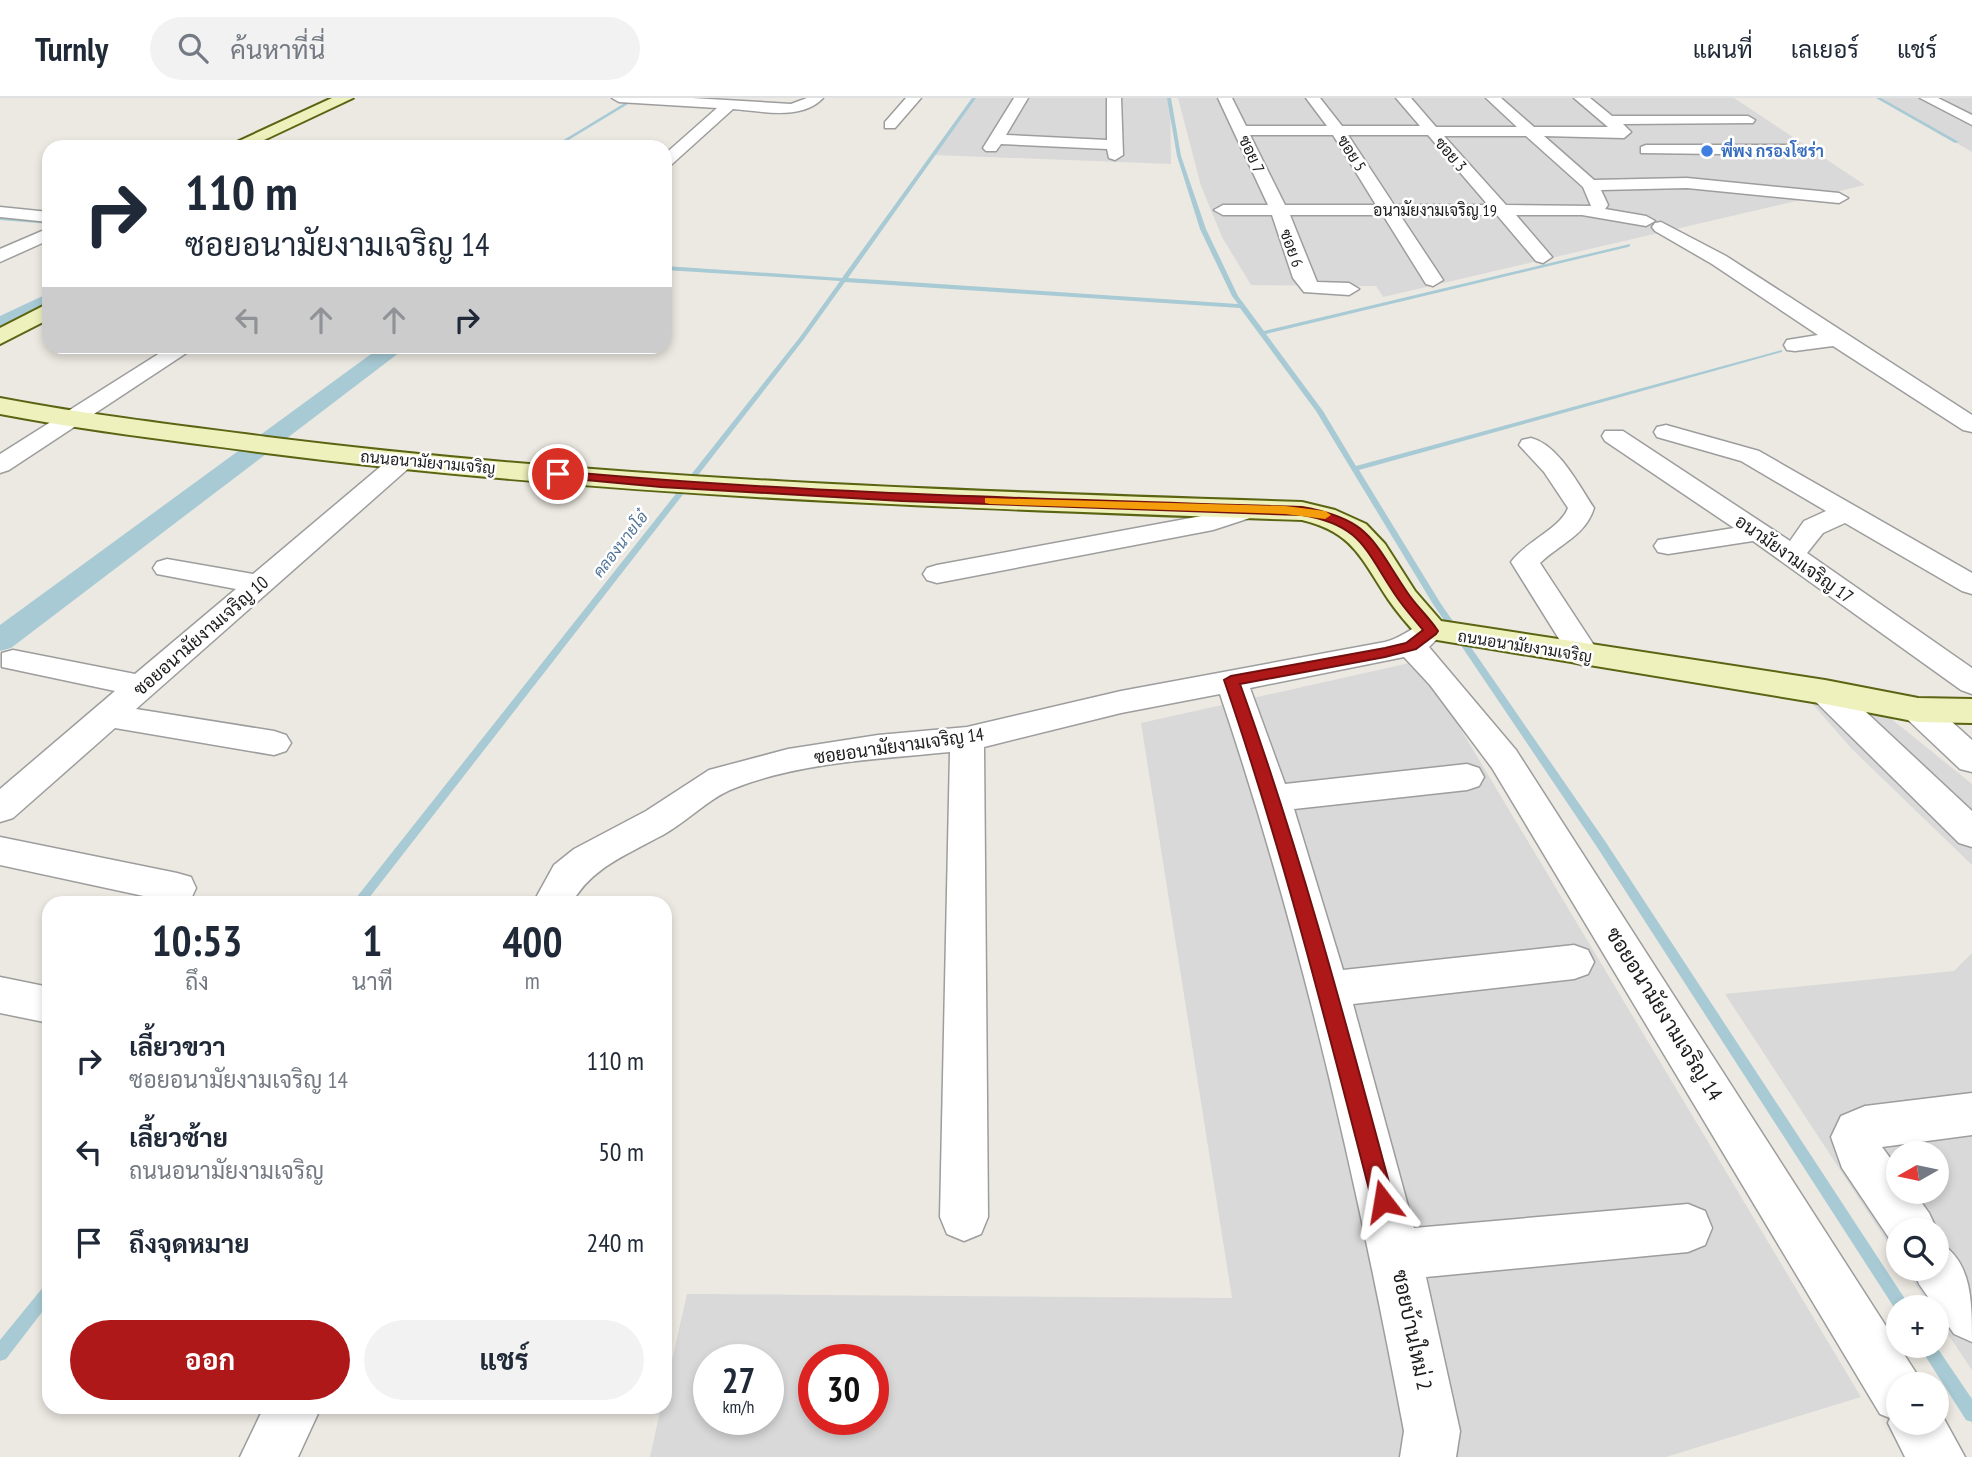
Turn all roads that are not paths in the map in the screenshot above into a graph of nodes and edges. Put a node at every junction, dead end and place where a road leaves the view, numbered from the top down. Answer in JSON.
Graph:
{"nodes":[{"id":1,"x":345,"y":98,"type":"edge"},
{"id":2,"x":619,"y":98,"type":"edge"},
{"id":3,"x":816,"y":98,"type":"edge"},
{"id":4,"x":914,"y":98,"type":"edge"},
{"id":5,"x":1021,"y":98,"type":"edge"},
{"id":6,"x":1114,"y":98,"type":"edge"},
{"id":7,"x":1225,"y":98,"type":"edge"},
{"id":8,"x":1313,"y":98,"type":"edge"},
{"id":9,"x":1403,"y":98,"type":"edge"},
{"id":10,"x":1493,"y":98,"type":"edge"},
{"id":11,"x":1581,"y":98,"type":"edge"},
{"id":12,"x":1927,"y":98,"type":"edge"},
{"id":13,"x":783,"y":101,"type":"edge"},
{"id":14,"x":729,"y":105,"type":"junction"},
{"id":15,"x":1608,"y":120,"type":"junction"},
{"id":16,"x":1748,"y":120,"type":"dead end"},
{"id":17,"x":1972,"y":121,"type":"edge"},
{"id":18,"x":890,"y":125,"type":"dead end"},
{"id":19,"x":1241,"y":130,"type":"junction"},
{"id":20,"x":1338,"y":131,"type":"junction"},
{"id":21,"x":1432,"y":131,"type":"junction"},
{"id":22,"x":1531,"y":132,"type":"junction"},
{"id":23,"x":1624,"y":132,"type":"junction"},
{"id":24,"x":251,"y":140,"type":"edge"},
{"id":25,"x":1646,"y":150,"type":"junction"},
{"id":26,"x":1797,"y":150,"type":"dead end"},
{"id":27,"x":672,"y":156,"type":"edge"},
{"id":28,"x":1687,"y":183,"type":"junction"},
{"id":29,"x":1590,"y":185,"type":"junction"},
{"id":30,"x":1839,"y":198,"type":"dead end"},
{"id":31,"x":1498,"y":209,"type":"junction"},
{"id":32,"x":1279,"y":210,"type":"junction"},
{"id":33,"x":1388,"y":210,"type":"junction"},
{"id":34,"x":1223,"y":211,"type":"dead end"},
{"id":35,"x":0,"y":212,"type":"edge"},
{"id":36,"x":1601,"y":212,"type":"junction"},
{"id":37,"x":42,"y":216,"type":"edge"},
{"id":38,"x":42,"y":236,"type":"edge"},
{"id":39,"x":0,"y":256,"type":"edge"},
{"id":40,"x":1543,"y":257,"type":"dead end"},
{"id":41,"x":1433,"y":280,"type":"dead end"},
{"id":42,"x":1349,"y":289,"type":"dead end"},
{"id":43,"x":42,"y":314,"type":"edge"},
{"id":44,"x":0,"y":337,"type":"edge"},
{"id":45,"x":1839,"y":339,"type":"junction"},
{"id":46,"x":1795,"y":345,"type":"dead end"},
{"id":47,"x":175,"y":354,"type":"edge"},
{"id":48,"x":0,"y":406,"type":"edge"},
{"id":49,"x":72,"y":420,"type":"junction"},
{"id":50,"x":1972,"y":425,"type":"edge"},
{"id":51,"x":1666,"y":432,"type":"dead end"},
{"id":52,"x":1614,"y":436,"type":"dead end"},
{"id":53,"x":1531,"y":445,"type":"dead end"},
{"id":54,"x":401,"y":461,"type":"junction"},
{"id":55,"x":0,"y":465,"type":"edge"},
{"id":56,"x":1104,"y":504,"type":"junction"},
{"id":57,"x":1250,"y":509,"type":"junction"},
{"id":58,"x":1847,"y":514,"type":"junction"},
{"id":59,"x":1758,"y":532,"type":"junction"},
{"id":60,"x":1095,"y":544,"type":"junction"},
{"id":61,"x":1668,"y":546,"type":"dead end"},
{"id":62,"x":1801,"y":546,"type":"dead end"},
{"id":63,"x":167,"y":568,"type":"dead end"},
{"id":64,"x":937,"y":574,"type":"dead end"},
{"id":65,"x":260,"y":584,"type":"junction"},
{"id":66,"x":1972,"y":585,"type":"edge"},
{"id":67,"x":1425,"y":636,"type":"junction"},
{"id":68,"x":1585,"y":656,"type":"junction"},
{"id":69,"x":13,"y":660,"type":"dead end"},
{"id":70,"x":1231,"y":680,"type":"junction"},
{"id":71,"x":1972,"y":683,"type":"edge"},
{"id":72,"x":142,"y":686,"type":"junction"},
{"id":73,"x":1825,"y":692,"type":"junction"},
{"id":74,"x":1919,"y":710,"type":"junction"},
{"id":75,"x":1972,"y":711,"type":"edge"},
{"id":76,"x":108,"y":716,"type":"junction"},
{"id":77,"x":967,"y":739,"type":"junction"},
{"id":78,"x":274,"y":743,"type":"dead end"},
{"id":79,"x":1972,"y":760,"type":"edge"},
{"id":80,"x":1467,"y":777,"type":"dead end"},
{"id":81,"x":1273,"y":798,"type":"junction"},
{"id":82,"x":0,"y":810,"type":"edge"},
{"id":83,"x":1972,"y":832,"type":"edge"},
{"id":84,"x":0,"y":851,"type":"edge"},
{"id":85,"x":177,"y":888,"type":"dead end"},
{"id":86,"x":556,"y":896,"type":"edge"},
{"id":87,"x":1574,"y":962,"type":"dead end"},
{"id":88,"x":1328,"y":989,"type":"junction"},
{"id":89,"x":0,"y":995,"type":"edge"},
{"id":90,"x":42,"y":1004,"type":"edge"},
{"id":91,"x":1972,"y":1114,"type":"edge"},
{"id":92,"x":964,"y":1217,"type":"dead end"},
{"id":93,"x":1905,"y":1218,"type":"edge"},
{"id":94,"x":1688,"y":1228,"type":"dead end"},
{"id":95,"x":1396,"y":1255,"type":"junction"},
{"id":96,"x":1948,"y":1281,"type":"edge"},
{"id":97,"x":1972,"y":1316,"type":"edge"},
{"id":98,"x":1886,"y":1374,"type":"edge"},
{"id":99,"x":290,"y":1414,"type":"edge"},
{"id":100,"x":1923,"y":1435,"type":"edge"},
{"id":101,"x":268,"y":1457,"type":"edge"},
{"id":102,"x":1428,"y":1457,"type":"edge"},
{"id":103,"x":1937,"y":1457,"type":"edge"}],
"edges":[{"from":1,"to":24,"type":"street"},
{"from":2,"to":14,"type":"street"},
{"from":3,"to":13,"type":"street"},
{"from":4,"to":18,"type":"street"},
{"from":5,"to":6,"type":"street"},
{"from":7,"to":19,"type":"street","name":"ซอย 7"},
{"from":8,"to":20,"type":"street","name":"ซอย 5"},
{"from":9,"to":21,"type":"street","name":"ซอย 3"},
{"from":10,"to":22,"type":"street"},
{"from":11,"to":15,"type":"street"},
{"from":12,"to":17,"type":"street"},
{"from":13,"to":14,"type":"street"},
{"from":14,"to":27,"type":"street"},
{"from":15,"to":16,"type":"street"},
{"from":15,"to":23,"type":"street"},
{"from":19,"to":20,"type":"street"},
{"from":19,"to":32,"type":"street","name":"ซอย 7"},
{"from":20,"to":21,"type":"street"},
{"from":20,"to":33,"type":"street","name":"ซอย 5"},
{"from":21,"to":22,"type":"street"},
{"from":21,"to":31,"type":"street","name":"ซอย 3"},
{"from":22,"to":23,"type":"street"},
{"from":22,"to":29,"type":"street"},
{"from":23,"to":25,"type":"street"},
{"from":25,"to":26,"type":"street"},
{"from":25,"to":28,"type":"street"},
{"from":28,"to":29,"type":"street"},
{"from":28,"to":30,"type":"street"},
{"from":29,"to":36,"type":"street"},
{"from":31,"to":33,"type":"street","name":"อนามัยงามเจริญ 19"},
{"from":31,"to":36,"type":"street","name":"อนามัยงามเจริญ 19"},
{"from":31,"to":40,"type":"street","name":"ซอย 3"},
{"from":32,"to":33,"type":"street","name":"อนามัยงามเจริญ 19"},
{"from":32,"to":34,"type":"street","name":"อนามัยงามเจริญ 19"},
{"from":32,"to":42,"type":"street","name":"ซอย 6"},
{"from":33,"to":41,"type":"street","name":"ซอย 5"},
{"from":35,"to":37,"type":"street"},
{"from":36,"to":45,"type":"street","name":"อนามัยงามเจริญ 19"},
{"from":38,"to":39,"type":"street"},
{"from":43,"to":44,"type":"street"},
{"from":45,"to":46,"type":"street"},
{"from":45,"to":50,"type":"street","name":"อนามัยงามเจริญ 19"},
{"from":47,"to":49,"type":"street"},
{"from":48,"to":49,"type":"street","name":"ถนนอนามัยงามเจริญ"},
{"from":49,"to":54,"type":"street","name":"ถนนอนามัยงามเจริญ"},
{"from":49,"to":55,"type":"street"},
{"from":51,"to":58,"type":"street"},
{"from":52,"to":59,"type":"street","name":"อนามัยงามเจริญ 17"},
{"from":53,"to":68,"type":"street"},
{"from":54,"to":56,"type":"street","name":"ถนนอนามัยงามเจริญ"},
{"from":54,"to":65,"type":"street","name":"ซอยอนามัยงามเจริญ 10"},
{"from":56,"to":57,"type":"street","name":"ถนนอนามัยงามเจริญ"},
{"from":56,"to":60,"type":"street"},
{"from":57,"to":60,"type":"street"},
{"from":57,"to":67,"type":"street","name":"ถนนอนามัยงามเจริญ"},
{"from":58,"to":62,"type":"street"},
{"from":58,"to":66,"type":"street"},
{"from":59,"to":61,"type":"street"},
{"from":59,"to":71,"type":"street","name":"อนามัยงามเจริญ 17"},
{"from":60,"to":64,"type":"street"},
{"from":63,"to":65,"type":"street"},
{"from":65,"to":72,"type":"street","name":"ซอยอนามัยงามเจริญ 10"},
{"from":67,"to":68,"type":"street","name":"ถนนอนามัยงามเจริญ"},
{"from":67,"to":70,"type":"street","name":"ซอยอนามัยงามเจริญ 14"},
{"from":67,"to":98,"type":"street","name":"ซอยอนามัยงามเจริญ 14"},
{"from":68,"to":73,"type":"street","name":"ถนนอนามัยงามเจริญ"},
{"from":69,"to":72,"type":"street"},
{"from":70,"to":77,"type":"street","name":"ซอยอนามัยงามเจริญ 14"},
{"from":70,"to":81,"type":"street","name":"ซอยบ้านใหม่ 2"},
{"from":72,"to":76,"type":"street","name":"ซอยอนามัยงามเจริญ 10"},
{"from":73,"to":74,"type":"street","name":"ถนนอนามัยงามเจริญ"},
{"from":73,"to":83,"type":"street"},
{"from":74,"to":75,"type":"street","name":"ถนนอนามัยงามเจริญ"},
{"from":74,"to":79,"type":"street"},
{"from":76,"to":78,"type":"street"},
{"from":76,"to":82,"type":"street","name":"ซอยอนามัยงามเจริญ 10"},
{"from":77,"to":86,"type":"street","name":"ซอยอนามัยงามเจริญ 14"},
{"from":77,"to":92,"type":"street"},
{"from":80,"to":81,"type":"street"},
{"from":81,"to":88,"type":"street","name":"ซอยบ้านใหม่ 2"},
{"from":84,"to":85,"type":"street"},
{"from":87,"to":88,"type":"street"},
{"from":88,"to":95,"type":"street","name":"ซอยบ้านใหม่ 2"},
{"from":89,"to":90,"type":"street"},
{"from":91,"to":93,"type":"street"},
{"from":94,"to":95,"type":"street"},
{"from":95,"to":102,"type":"street","name":"ซอยบ้านใหม่ 2"},
{"from":96,"to":97,"type":"street"},
{"from":99,"to":101,"type":"street"},
{"from":100,"to":103,"type":"street"}]}
